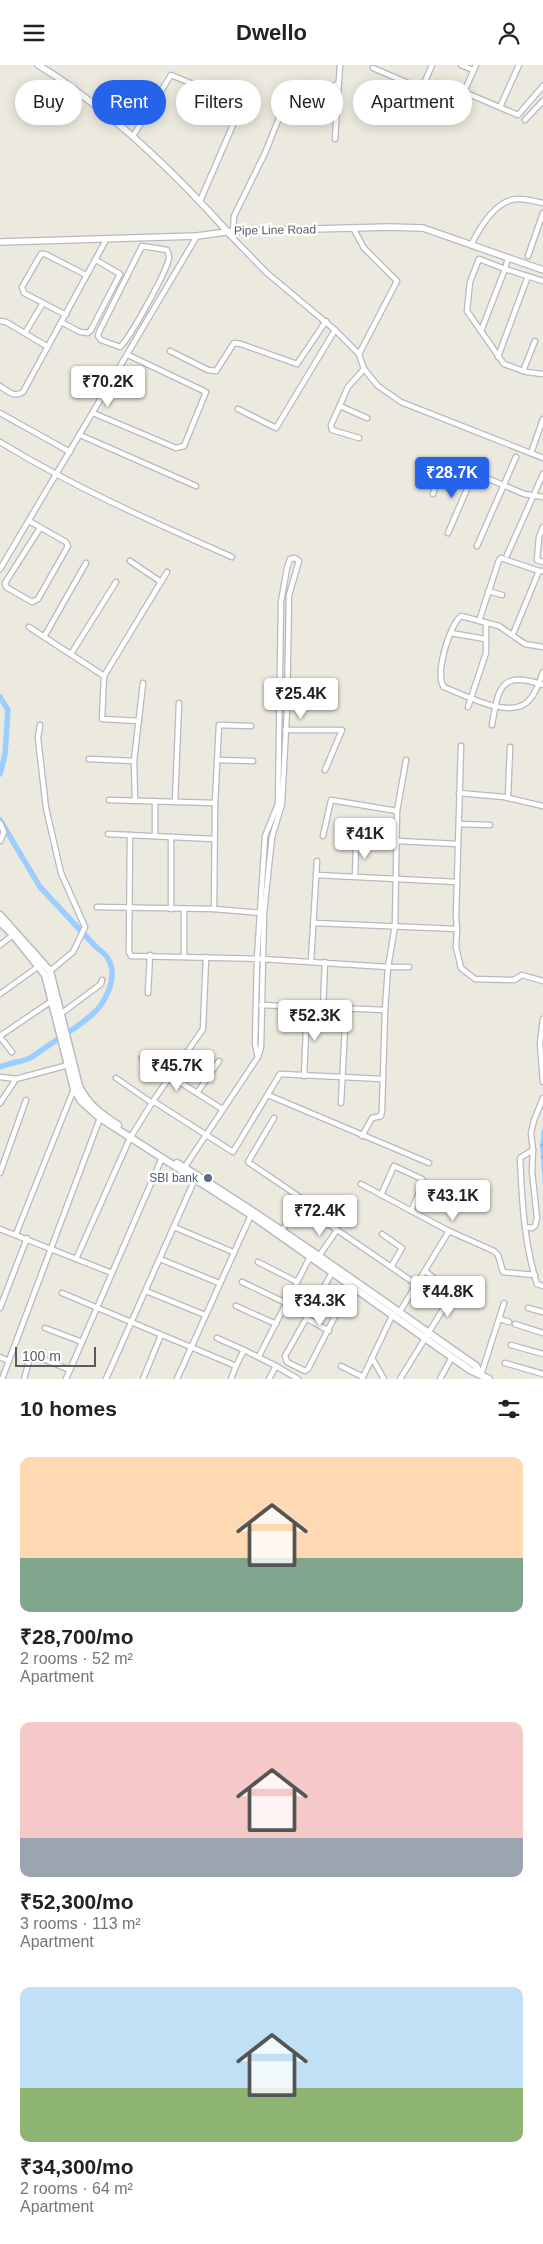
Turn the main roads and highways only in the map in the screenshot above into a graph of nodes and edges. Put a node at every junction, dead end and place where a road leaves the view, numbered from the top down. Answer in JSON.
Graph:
{"nodes":[{"id":1,"x":0,"y":915,"type":"edge"},
{"id":2,"x":0,"y":922,"type":"edge"},
{"id":3,"x":60,"y":1017,"type":"junction"},
{"id":4,"x":68,"y":1052,"type":"junction"},
{"id":5,"x":131,"y":1136,"type":"junction"},
{"id":6,"x":184,"y":1169,"type":"junction"},
{"id":7,"x":396,"y":1314,"type":"junction"},
{"id":8,"x":426,"y":1335,"type":"junction"},
{"id":9,"x":480,"y":1375,"type":"junction"},
{"id":10,"x":489,"y":1379,"type":"edge"}],
"edges":[{"from":1,"to":3,"type":"main road"},
{"from":2,"to":3,"type":"main road"},
{"from":3,"to":4,"type":"main road"},
{"from":4,"to":5,"type":"main road"},
{"from":4,"to":5,"type":"main road"},
{"from":5,"to":6,"type":"main road"},
{"from":5,"to":6,"type":"main road"},
{"from":6,"to":7,"type":"main road"},
{"from":6,"to":7,"type":"main road"},
{"from":7,"to":8,"type":"main road"},
{"from":8,"to":9,"type":"main road"},
{"from":8,"to":9,"type":"main road"},
{"from":9,"to":10,"type":"main road"}]}
